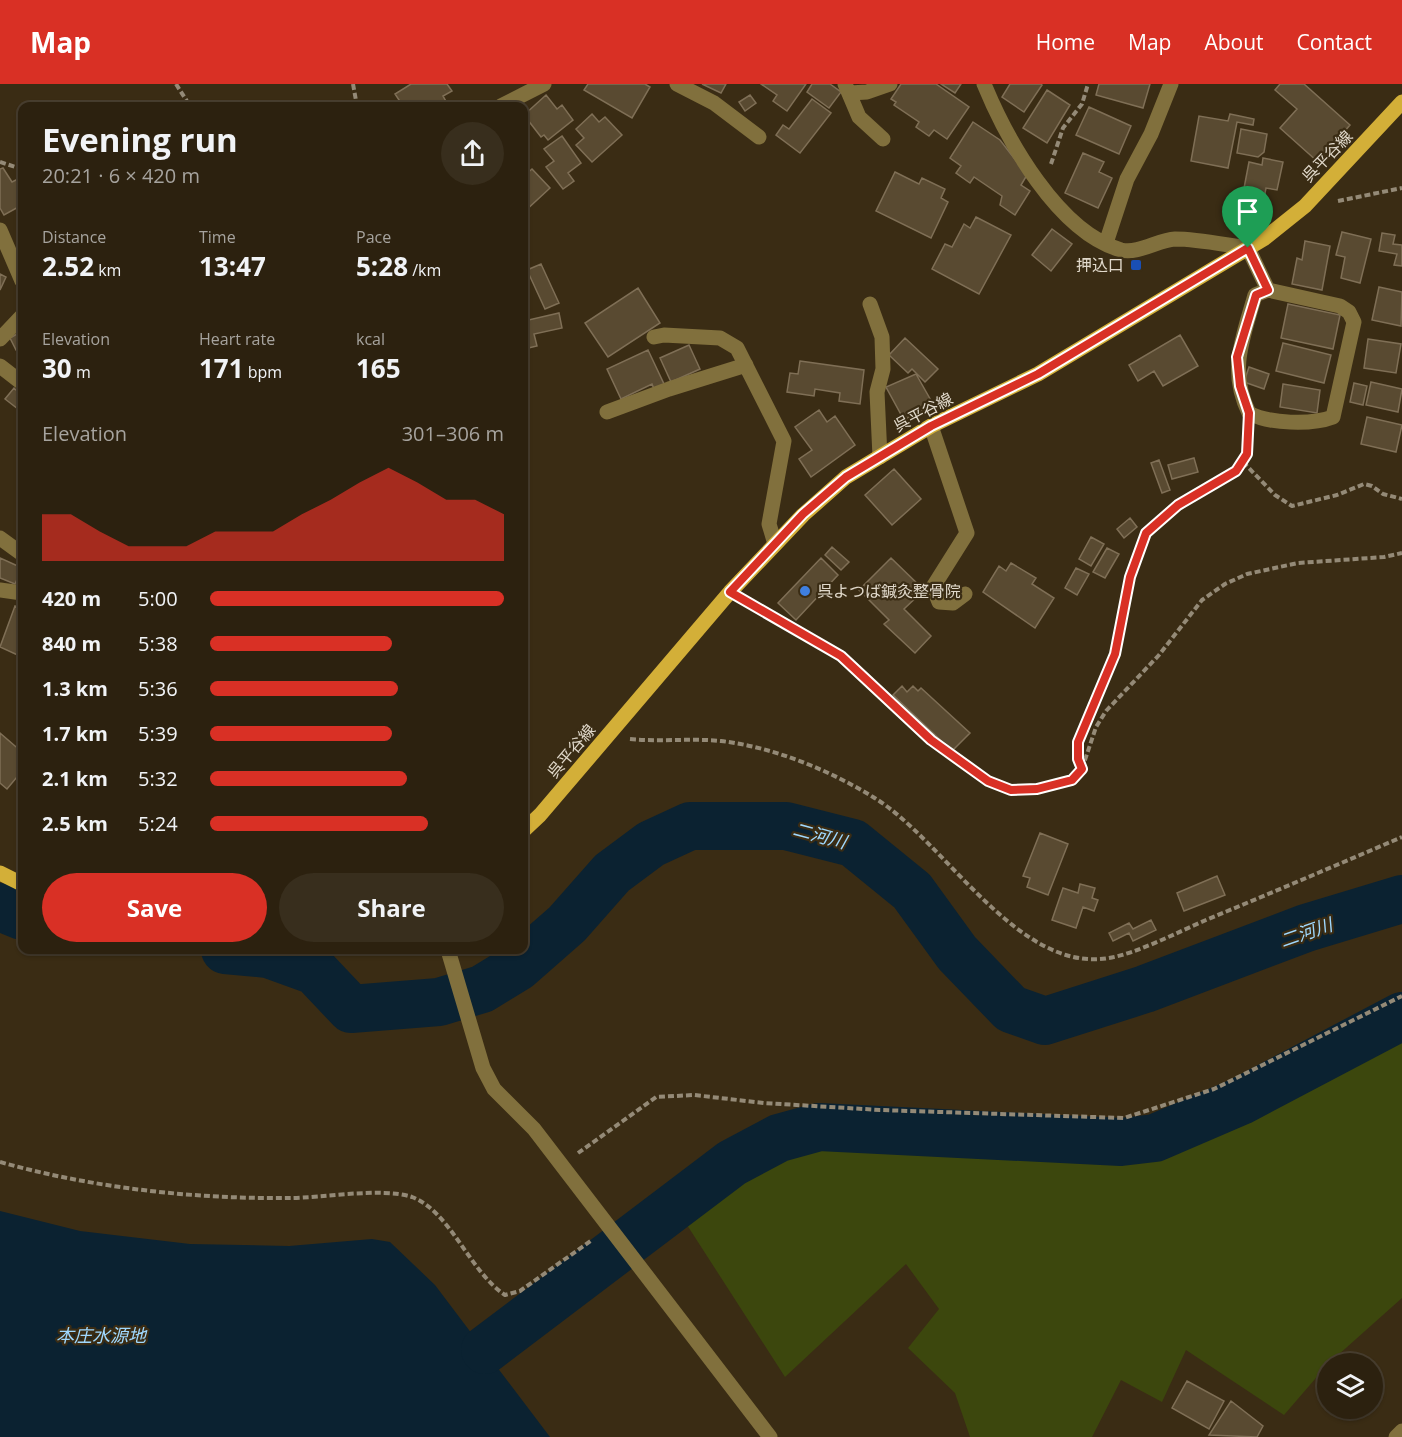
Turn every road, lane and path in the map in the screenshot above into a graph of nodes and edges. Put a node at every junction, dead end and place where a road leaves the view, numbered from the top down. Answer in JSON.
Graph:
{"nodes":[{"id":1,"x":176,"y":84,"type":"edge"},
{"id":2,"x":353,"y":84,"type":"edge"},
{"id":3,"x":544,"y":84,"type":"edge"},
{"id":4,"x":677,"y":84,"type":"edge"},
{"id":5,"x":890,"y":84,"type":"edge"},
{"id":6,"x":984,"y":84,"type":"edge"},
{"id":7,"x":1088,"y":84,"type":"edge"},
{"id":8,"x":1171,"y":84,"type":"edge"},
{"id":9,"x":847,"y":89,"type":"edge"},
{"id":10,"x":187,"y":102,"type":"edge"},
{"id":11,"x":356,"y":102,"type":"edge"},
{"id":12,"x":509,"y":102,"type":"edge"},
{"id":13,"x":1402,"y":102,"type":"edge"},
{"id":14,"x":759,"y":137,"type":"dead end"},
{"id":15,"x":883,"y":139,"type":"dead end"},
{"id":16,"x":0,"y":162,"type":"edge"},
{"id":17,"x":18,"y":169,"type":"edge"},
{"id":18,"x":1043,"y":188,"type":"junction"},
{"id":19,"x":1402,"y":188,"type":"edge"},
{"id":20,"x":1305,"y":206,"type":"junction"},
{"id":21,"x":1,"y":233,"type":"edge"},
{"id":22,"x":1106,"y":243,"type":"junction"},
{"id":23,"x":1248,"y":248,"type":"junction"},
{"id":24,"x":18,"y":272,"type":"edge"},
{"id":25,"x":1268,"y":290,"type":"junction"},
{"id":26,"x":870,"y":304,"type":"dead end"},
{"id":27,"x":18,"y":320,"type":"edge"},
{"id":28,"x":654,"y":337,"type":"dead end"},
{"id":29,"x":0,"y":339,"type":"edge"},
{"id":30,"x":746,"y":365,"type":"junction"},
{"id":31,"x":0,"y":366,"type":"edge"},
{"id":32,"x":18,"y":379,"type":"edge"},
{"id":33,"x":607,"y":412,"type":"dead end"},
{"id":34,"x":1249,"y":413,"type":"junction"},
{"id":35,"x":931,"y":426,"type":"junction"},
{"id":36,"x":879,"y":457,"type":"junction"},
{"id":37,"x":1244,"y":462,"type":"junction"},
{"id":38,"x":1402,"y":499,"type":"edge"},
{"id":39,"x":0,"y":538,"type":"edge"},
{"id":40,"x":775,"y":544,"type":"junction"},
{"id":41,"x":18,"y":551,"type":"edge"},
{"id":42,"x":1402,"y":553,"type":"edge"},
{"id":43,"x":0,"y":590,"type":"edge"},
{"id":44,"x":18,"y":592,"type":"edge"},
{"id":45,"x":730,"y":592,"type":"junction"},
{"id":46,"x":965,"y":594,"type":"dead end"},
{"id":47,"x":606,"y":737,"type":"junction"},
{"id":48,"x":1082,"y":769,"type":"junction"},
{"id":49,"x":528,"y":826,"type":"edge"},
{"id":50,"x":1402,"y":837,"type":"edge"},
{"id":51,"x":0,"y":873,"type":"edge"},
{"id":52,"x":18,"y":882,"type":"edge"},
{"id":53,"x":449,"y":954,"type":"edge"},
{"id":54,"x":1402,"y":996,"type":"edge"},
{"id":55,"x":571,"y":1159,"type":"dead end"},
{"id":56,"x":0,"y":1162,"type":"edge"},
{"id":57,"x":592,"y":1240,"type":"dead end"},
{"id":58,"x":1402,"y":1431,"type":"edge"},
{"id":59,"x":770,"y":1437,"type":"edge"},
{"id":60,"x":1396,"y":1437,"type":"edge"}],
"edges":[{"from":1,"to":10,"type":"path"},
{"from":2,"to":11,"type":"path"},
{"from":3,"to":12,"type":"street"},
{"from":4,"to":14,"type":"street"},
{"from":5,"to":9,"type":"street"},
{"from":6,"to":18,"type":"street"},
{"from":7,"to":18,"type":"path"},
{"from":8,"to":22,"type":"street"},
{"from":9,"to":15,"type":"street"},
{"from":13,"to":20,"type":"main road","name":"呉平谷線"},
{"from":16,"to":17,"type":"path"},
{"from":18,"to":22,"type":"street"},
{"from":19,"to":20,"type":"path"},
{"from":20,"to":23,"type":"main road","name":"呉平谷線"},
{"from":21,"to":24,"type":"street"},
{"from":22,"to":23,"type":"street"},
{"from":23,"to":25,"type":"street"},
{"from":23,"to":35,"type":"main road","name":"呉平谷線"},
{"from":25,"to":34,"type":"street"},
{"from":25,"to":34,"type":"street"},
{"from":26,"to":36,"type":"street"},
{"from":27,"to":29,"type":"street"},
{"from":28,"to":30,"type":"street"},
{"from":30,"to":33,"type":"street"},
{"from":30,"to":40,"type":"street"},
{"from":31,"to":32,"type":"street"},
{"from":34,"to":37,"type":"path"},
{"from":35,"to":36,"type":"main road","name":"呉平谷線"},
{"from":35,"to":46,"type":"street"},
{"from":36,"to":40,"type":"main road","name":"呉平谷線"},
{"from":37,"to":38,"type":"path"},
{"from":37,"to":48,"type":"path"},
{"from":39,"to":41,"type":"street"},
{"from":40,"to":45,"type":"main road","name":"呉平谷線"},
{"from":42,"to":48,"type":"path"},
{"from":43,"to":44,"type":"street"},
{"from":45,"to":47,"type":"main road","name":"呉平谷線"},
{"from":45,"to":48,"type":"path"},
{"from":47,"to":49,"type":"main road","name":"呉平谷線"},
{"from":47,"to":50,"type":"path"},
{"from":51,"to":52,"type":"main road"},
{"from":53,"to":59,"type":"street"},
{"from":54,"to":55,"type":"path"},
{"from":56,"to":57,"type":"path"},
{"from":58,"to":60,"type":"street"}]}
